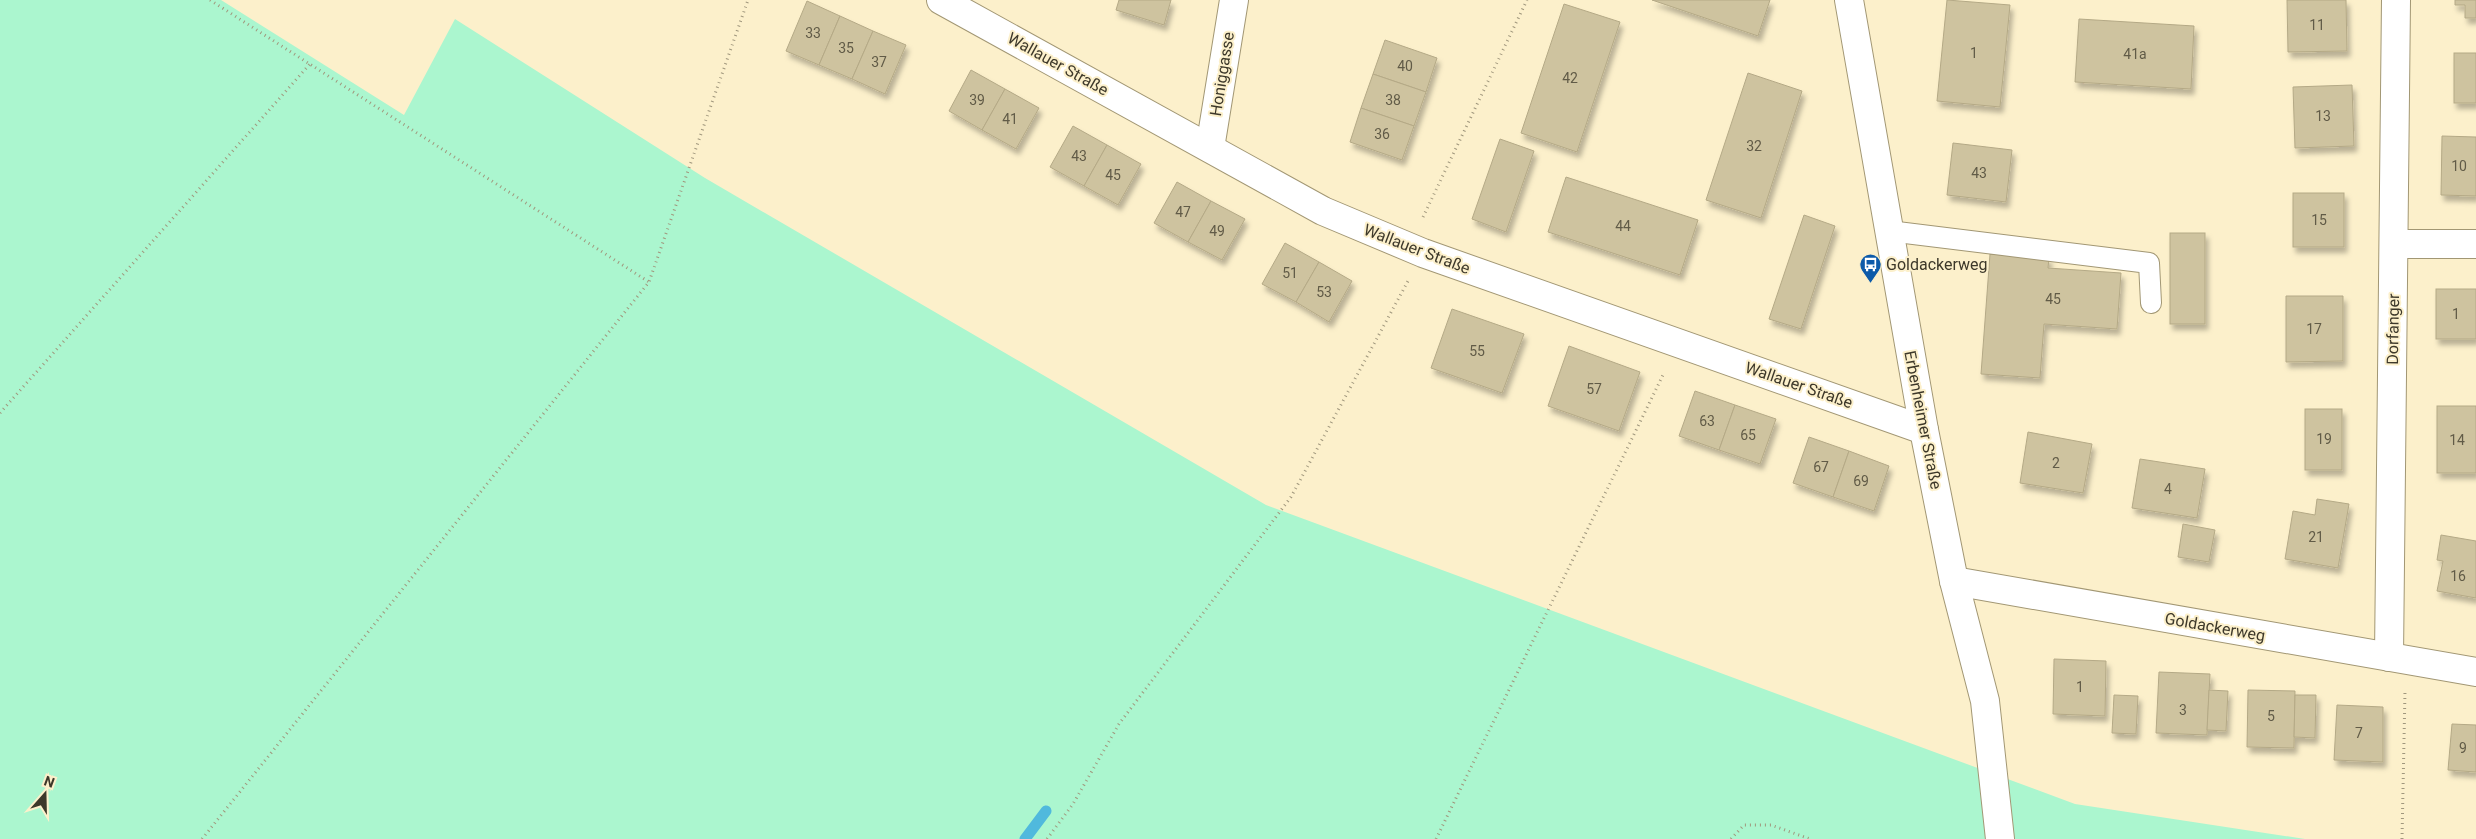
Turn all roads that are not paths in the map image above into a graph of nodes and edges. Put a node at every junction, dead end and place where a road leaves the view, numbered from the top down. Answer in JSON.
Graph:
{"nodes":[{"id":1,"x":941,"y":0,"type":"edge"},
{"id":2,"x":1234,"y":0,"type":"edge"},
{"id":3,"x":1849,"y":0,"type":"edge"},
{"id":4,"x":2396,"y":0,"type":"edge"},
{"id":5,"x":1210,"y":148,"type":"junction"},
{"id":6,"x":1889,"y":231,"type":"junction"},
{"id":7,"x":2394,"y":244,"type":"junction"},
{"id":8,"x":2476,"y":244,"type":"edge"},
{"id":9,"x":2151,"y":303,"type":"dead end"},
{"id":10,"x":1924,"y":430,"type":"junction"},
{"id":11,"x":1954,"y":581,"type":"junction"},
{"id":12,"x":2397,"y":659,"type":"junction"},
{"id":13,"x":2476,"y":672,"type":"edge"},
{"id":14,"x":2000,"y":839,"type":"edge"}],
"edges":[{"from":1,"to":5,"type":"street","name":"Wallauer Straße"},
{"from":2,"to":5,"type":"street","name":"Honiggasse"},
{"from":3,"to":6,"type":"street","name":"Erbenheimer Straße"},
{"from":4,"to":7,"type":"street","name":"Dorfanger"},
{"from":5,"to":10,"type":"street","name":"Wallauer Straße"},
{"from":6,"to":9,"type":"lane"},
{"from":6,"to":10,"type":"street","name":"Erbenheimer Straße"},
{"from":7,"to":8,"type":"street"},
{"from":7,"to":12,"type":"street","name":"Dorfanger"},
{"from":10,"to":11,"type":"street","name":"Erbenheimer Straße"},
{"from":11,"to":12,"type":"street","name":"Goldackerweg"},
{"from":11,"to":14,"type":"street","name":"Erbenheimer Straße"},
{"from":12,"to":13,"type":"street","name":"Goldackerweg"}]}
